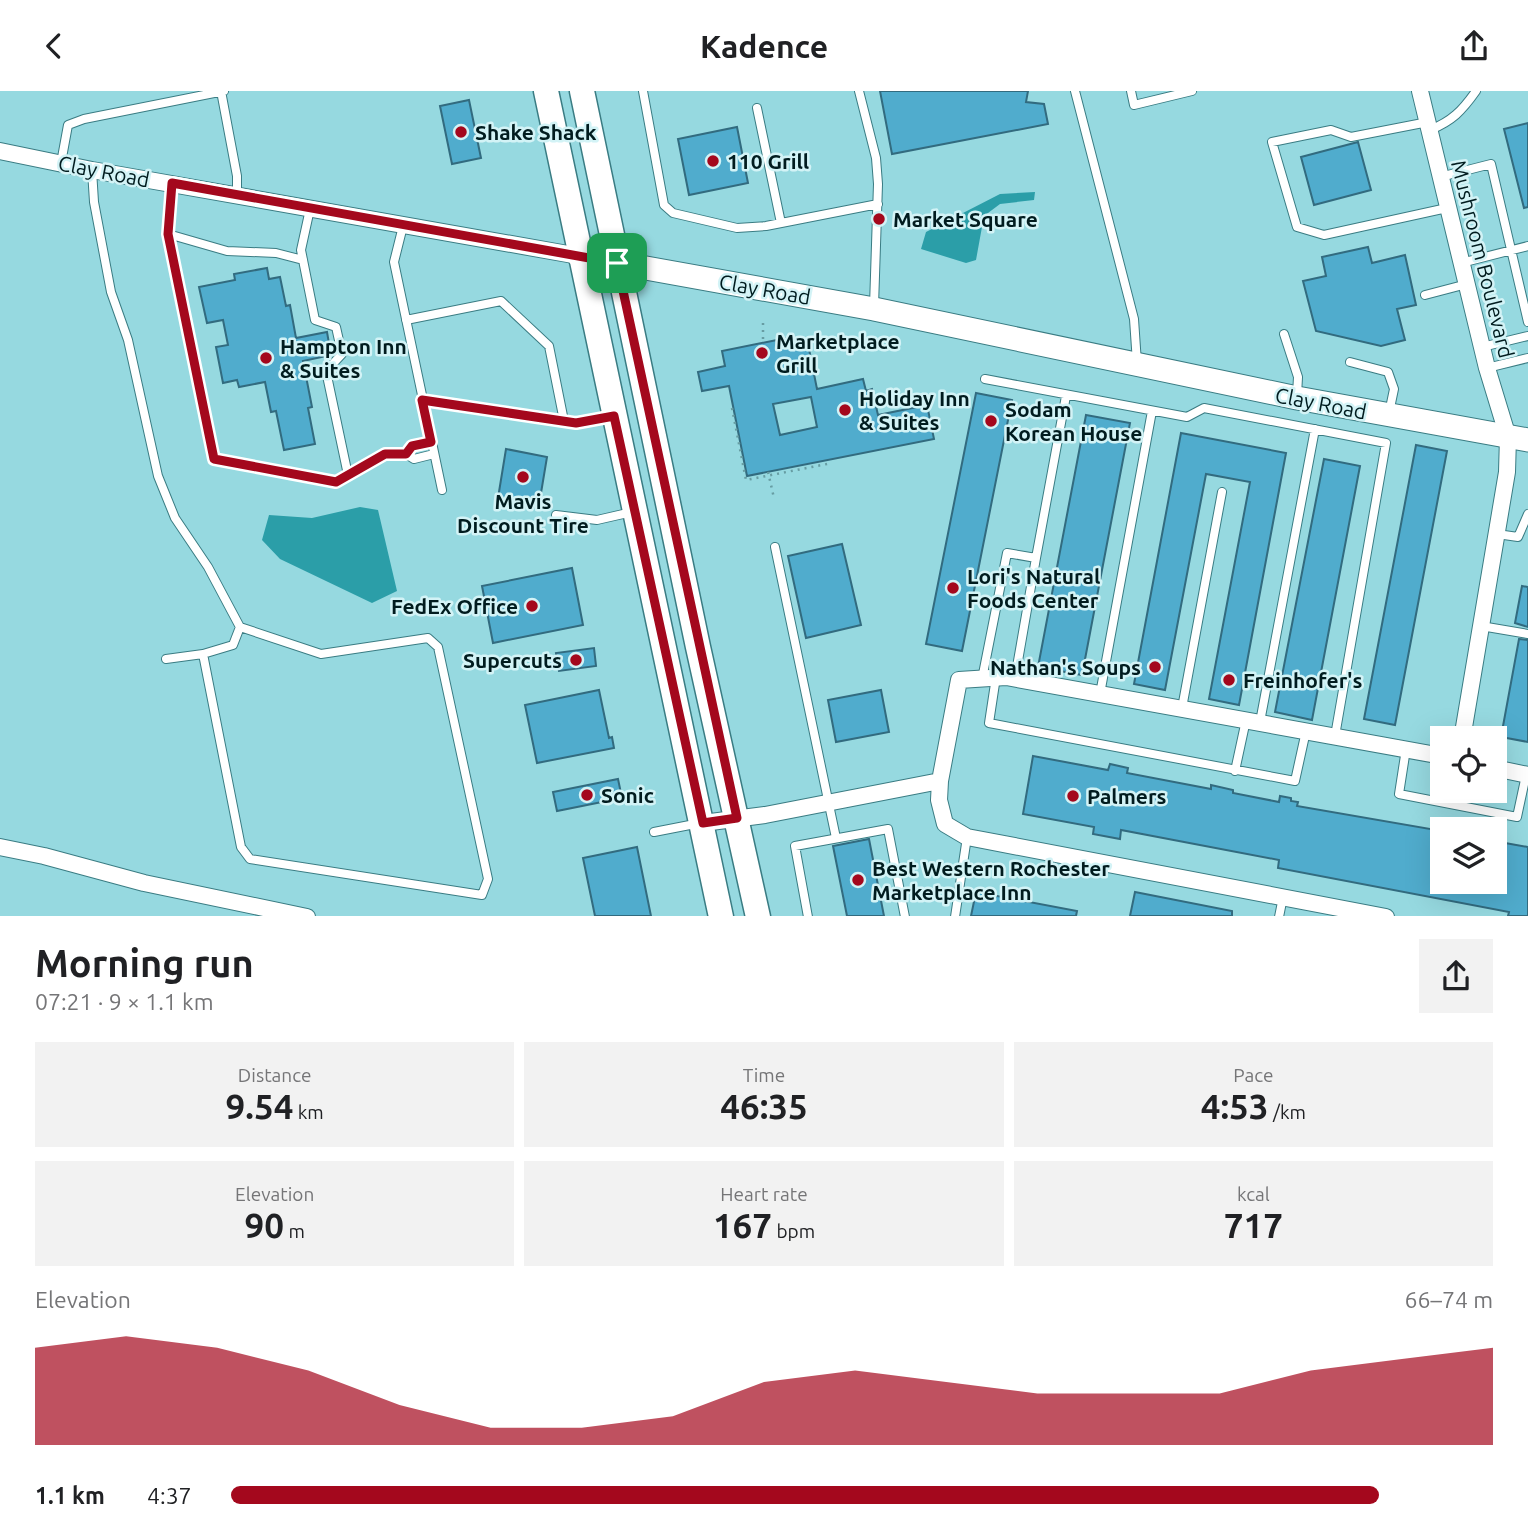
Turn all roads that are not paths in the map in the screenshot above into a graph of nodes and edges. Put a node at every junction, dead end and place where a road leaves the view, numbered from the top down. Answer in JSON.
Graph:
{"nodes":[{"id":1,"x":222,"y":91,"type":"edge"},
{"id":2,"x":546,"y":91,"type":"edge"},
{"id":3,"x":582,"y":91,"type":"edge"},
{"id":4,"x":643,"y":91,"type":"edge"},
{"id":5,"x":859,"y":91,"type":"edge"},
{"id":6,"x":1075,"y":91,"type":"edge"},
{"id":7,"x":1131,"y":91,"type":"edge"},
{"id":8,"x":1192,"y":91,"type":"edge"},
{"id":9,"x":1420,"y":91,"type":"edge"},
{"id":10,"x":1476,"y":91,"type":"edge"},
{"id":11,"x":757,"y":108,"type":"dead end"},
{"id":12,"x":1429,"y":126,"type":"junction"},
{"id":13,"x":0,"y":151,"type":"edge"},
{"id":14,"x":61,"y":163,"type":"junction"},
{"id":15,"x":92,"y":170,"type":"junction"},
{"id":16,"x":1440,"y":177,"type":"junction"},
{"id":17,"x":172,"y":183,"type":"junction"},
{"id":18,"x":237,"y":195,"type":"junction"},
{"id":19,"x":878,"y":204,"type":"junction"},
{"id":20,"x":1447,"y":208,"type":"junction"},
{"id":21,"x":310,"y":209,"type":"junction"},
{"id":22,"x":780,"y":223,"type":"junction"},
{"id":23,"x":403,"y":226,"type":"junction"},
{"id":24,"x":168,"y":234,"type":"junction"},
{"id":25,"x":1528,"y":246,"type":"edge"},
{"id":26,"x":1511,"y":251,"type":"junction"},
{"id":27,"x":579,"y":256,"type":"junction"},
{"id":28,"x":303,"y":260,"type":"junction"},
{"id":29,"x":617,"y":263,"type":"junction"},
{"id":30,"x":1461,"y":263,"type":"junction"},
{"id":31,"x":1466,"y":284,"type":"junction"},
{"id":32,"x":1425,"y":295,"type":"dead end"},
{"id":33,"x":874,"y":309,"type":"junction"},
{"id":34,"x":406,"y":320,"type":"junction"},
{"id":35,"x":1528,"y":322,"type":"edge"},
{"id":36,"x":1284,"y":334,"type":"dead end"},
{"id":37,"x":1528,"y":336,"type":"edge"},
{"id":38,"x":1482,"y":347,"type":"junction"},
{"id":39,"x":1528,"y":358,"type":"edge"},
{"id":40,"x":1350,"y":362,"type":"dead end"},
{"id":41,"x":1137,"y":366,"type":"junction"},
{"id":42,"x":1487,"y":367,"type":"junction"},
{"id":43,"x":985,"y":379,"type":"dead end"},
{"id":44,"x":1066,"y":396,"type":"junction"},
{"id":45,"x":1297,"y":398,"type":"junction"},
{"id":46,"x":422,"y":400,"type":"junction"},
{"id":47,"x":1152,"y":411,"type":"junction"},
{"id":48,"x":614,"y":416,"type":"junction"},
{"id":49,"x":1388,"y":416,"type":"junction"},
{"id":50,"x":564,"y":421,"type":"junction"},
{"id":51,"x":1315,"y":429,"type":"junction"},
{"id":52,"x":1518,"y":439,"type":"edge"},
{"id":53,"x":431,"y":442,"type":"junction"},
{"id":54,"x":406,"y":454,"type":"junction"},
{"id":55,"x":434,"y":454,"type":"junction"},
{"id":56,"x":348,"y":475,"type":"junction"},
{"id":57,"x":442,"y":490,"type":"dead end"},
{"id":58,"x":1222,"y":492,"type":"dead end"},
{"id":59,"x":635,"y":511,"type":"junction"},
{"id":60,"x":1528,"y":514,"type":"edge"},
{"id":61,"x":556,"y":515,"type":"dead end"},
{"id":62,"x":1497,"y":534,"type":"junction"},
{"id":63,"x":775,"y":547,"type":"dead end"},
{"id":64,"x":1036,"y":558,"type":"junction"},
{"id":65,"x":1481,"y":626,"type":"junction"},
{"id":66,"x":240,"y":627,"type":"junction"},
{"id":67,"x":1528,"y":634,"type":"edge"},
{"id":68,"x":203,"y":654,"type":"junction"},
{"id":69,"x":166,"y":659,"type":"dead end"},
{"id":70,"x":989,"y":678,"type":"junction"},
{"id":71,"x":1014,"y":678,"type":"junction"},
{"id":72,"x":1100,"y":694,"type":"junction"},
{"id":73,"x":1182,"y":708,"type":"junction"},
{"id":74,"x":1253,"y":721,"type":"junction"},
{"id":75,"x":1464,"y":726,"type":"edge"},
{"id":76,"x":1306,"y":731,"type":"junction"},
{"id":77,"x":1335,"y":736,"type":"junction"},
{"id":78,"x":1406,"y":750,"type":"junction"},
{"id":79,"x":1430,"y":754,"type":"edge"},
{"id":80,"x":1235,"y":771,"type":"junction"},
{"id":81,"x":1507,"y":771,"type":"edge"},
{"id":82,"x":1527,"y":775,"type":"edge"},
{"id":83,"x":940,"y":781,"type":"junction"},
{"id":84,"x":828,"y":804,"type":"junction"},
{"id":85,"x":737,"y":818,"type":"junction"},
{"id":86,"x":703,"y":823,"type":"junction"},
{"id":87,"x":654,"y":832,"type":"dead end"},
{"id":88,"x":967,"y":837,"type":"junction"},
{"id":89,"x":836,"y":838,"type":"junction"},
{"id":90,"x":0,"y":847,"type":"edge"},
{"id":91,"x":1283,"y":897,"type":"junction"},
{"id":92,"x":307,"y":916,"type":"edge"},
{"id":93,"x":721,"y":916,"type":"edge"},
{"id":94,"x":758,"y":916,"type":"edge"},
{"id":95,"x":808,"y":916,"type":"edge"},
{"id":96,"x":905,"y":916,"type":"edge"},
{"id":97,"x":955,"y":916,"type":"edge"},
{"id":98,"x":1279,"y":916,"type":"edge"},
{"id":99,"x":1385,"y":916,"type":"edge"}],
"edges":[{"from":1,"to":14,"type":"lane"},
{"from":1,"to":18,"type":"lane"},
{"from":2,"to":27,"type":"main road"},
{"from":3,"to":29,"type":"main road"},
{"from":4,"to":22,"type":"lane"},
{"from":5,"to":19,"type":"lane"},
{"from":6,"to":41,"type":"lane"},
{"from":7,"to":8,"type":"lane"},
{"from":9,"to":12,"type":"street","name":"Mushroom Boulevard"},
{"from":10,"to":12,"type":"lane"},
{"from":11,"to":22,"type":"lane"},
{"from":12,"to":16,"type":"street","name":"Mushroom Boulevard"},
{"from":12,"to":20,"type":"lane"},
{"from":13,"to":14,"type":"street","name":"Clay Road"},
{"from":14,"to":15,"type":"street","name":"Clay Road"},
{"from":15,"to":17,"type":"street","name":"Clay Road"},
{"from":15,"to":66,"type":"lane"},
{"from":16,"to":20,"type":"street","name":"Mushroom Boulevard"},
{"from":16,"to":26,"type":"lane"},
{"from":17,"to":18,"type":"street","name":"Clay Road"},
{"from":17,"to":24,"type":"lane"},
{"from":18,"to":21,"type":"street","name":"Clay Road"},
{"from":19,"to":22,"type":"lane"},
{"from":19,"to":33,"type":"lane"},
{"from":20,"to":30,"type":"street","name":"Mushroom Boulevard"},
{"from":21,"to":23,"type":"street","name":"Clay Road"},
{"from":21,"to":28,"type":"lane"},
{"from":23,"to":27,"type":"street","name":"Clay Road"},
{"from":23,"to":34,"type":"lane"},
{"from":24,"to":28,"type":"lane"},
{"from":24,"to":56,"type":"lane"},
{"from":25,"to":26,"type":"lane"},
{"from":26,"to":30,"type":"lane"},
{"from":26,"to":35,"type":"lane"},
{"from":27,"to":29,"type":"street","name":"Clay Road"},
{"from":27,"to":48,"type":"main road"},
{"from":28,"to":56,"type":"lane"},
{"from":29,"to":33,"type":"street","name":"Clay Road"},
{"from":29,"to":85,"type":"main road"},
{"from":30,"to":31,"type":"street","name":"Mushroom Boulevard"},
{"from":31,"to":32,"type":"lane"},
{"from":31,"to":38,"type":"street","name":"Mushroom Boulevard"},
{"from":33,"to":41,"type":"street","name":"Clay Road"},
{"from":34,"to":46,"type":"lane"},
{"from":34,"to":50,"type":"lane"},
{"from":36,"to":45,"type":"lane"},
{"from":37,"to":38,"type":"lane"},
{"from":38,"to":42,"type":"street","name":"Mushroom Boulevard"},
{"from":39,"to":42,"type":"lane"},
{"from":40,"to":49,"type":"lane"},
{"from":41,"to":45,"type":"street","name":"Clay Road"},
{"from":42,"to":52,"type":"street","name":"Mushroom Boulevard"},
{"from":43,"to":44,"type":"lane"},
{"from":44,"to":47,"type":"lane"},
{"from":44,"to":64,"type":"lane"},
{"from":45,"to":49,"type":"street","name":"Clay Road"},
{"from":46,"to":50,"type":"lane"},
{"from":46,"to":53,"type":"lane"},
{"from":47,"to":51,"type":"lane"},
{"from":47,"to":72,"type":"lane"},
{"from":48,"to":50,"type":"lane"},
{"from":48,"to":59,"type":"main road"},
{"from":49,"to":52,"type":"street","name":"Clay Road"},
{"from":51,"to":74,"type":"lane"},
{"from":51,"to":77,"type":"lane"},
{"from":52,"to":62,"type":"street","name":"Mushroom Boulevard"},
{"from":53,"to":54,"type":"lane"},
{"from":53,"to":55,"type":"lane"},
{"from":54,"to":55,"type":"lane"},
{"from":54,"to":56,"type":"lane"},
{"from":55,"to":57,"type":"lane"},
{"from":58,"to":73,"type":"lane"},
{"from":59,"to":61,"type":"lane"},
{"from":59,"to":86,"type":"main road"},
{"from":60,"to":62,"type":"lane"},
{"from":62,"to":65,"type":"street","name":"Mushroom Boulevard"},
{"from":63,"to":84,"type":"lane"},
{"from":64,"to":70,"type":"lane"},
{"from":64,"to":71,"type":"lane"},
{"from":65,"to":67,"type":"lane"},
{"from":65,"to":75,"type":"street","name":"Mushroom Boulevard"},
{"from":66,"to":68,"type":"lane"},
{"from":66,"to":68,"type":"lane"},
{"from":68,"to":69,"type":"lane"},
{"from":70,"to":71,"type":"street"},
{"from":70,"to":80,"type":"lane"},
{"from":70,"to":83,"type":"street"},
{"from":71,"to":72,"type":"street"},
{"from":72,"to":73,"type":"street"},
{"from":73,"to":74,"type":"street"},
{"from":74,"to":76,"type":"street"},
{"from":74,"to":80,"type":"lane"},
{"from":76,"to":77,"type":"street"},
{"from":76,"to":80,"type":"lane"},
{"from":77,"to":78,"type":"street"},
{"from":78,"to":79,"type":"street"},
{"from":78,"to":82,"type":"lane"},
{"from":81,"to":82,"type":"street"},
{"from":83,"to":84,"type":"street"},
{"from":83,"to":88,"type":"street"},
{"from":84,"to":85,"type":"street"},
{"from":84,"to":89,"type":"lane"},
{"from":85,"to":86,"type":"street"},
{"from":85,"to":94,"type":"main road"},
{"from":86,"to":87,"type":"lane"},
{"from":86,"to":93,"type":"main road"},
{"from":88,"to":91,"type":"street"},
{"from":88,"to":97,"type":"lane"},
{"from":89,"to":95,"type":"lane"},
{"from":89,"to":96,"type":"lane"},
{"from":90,"to":92,"type":"street"},
{"from":91,"to":98,"type":"lane"},
{"from":91,"to":99,"type":"street"}]}
